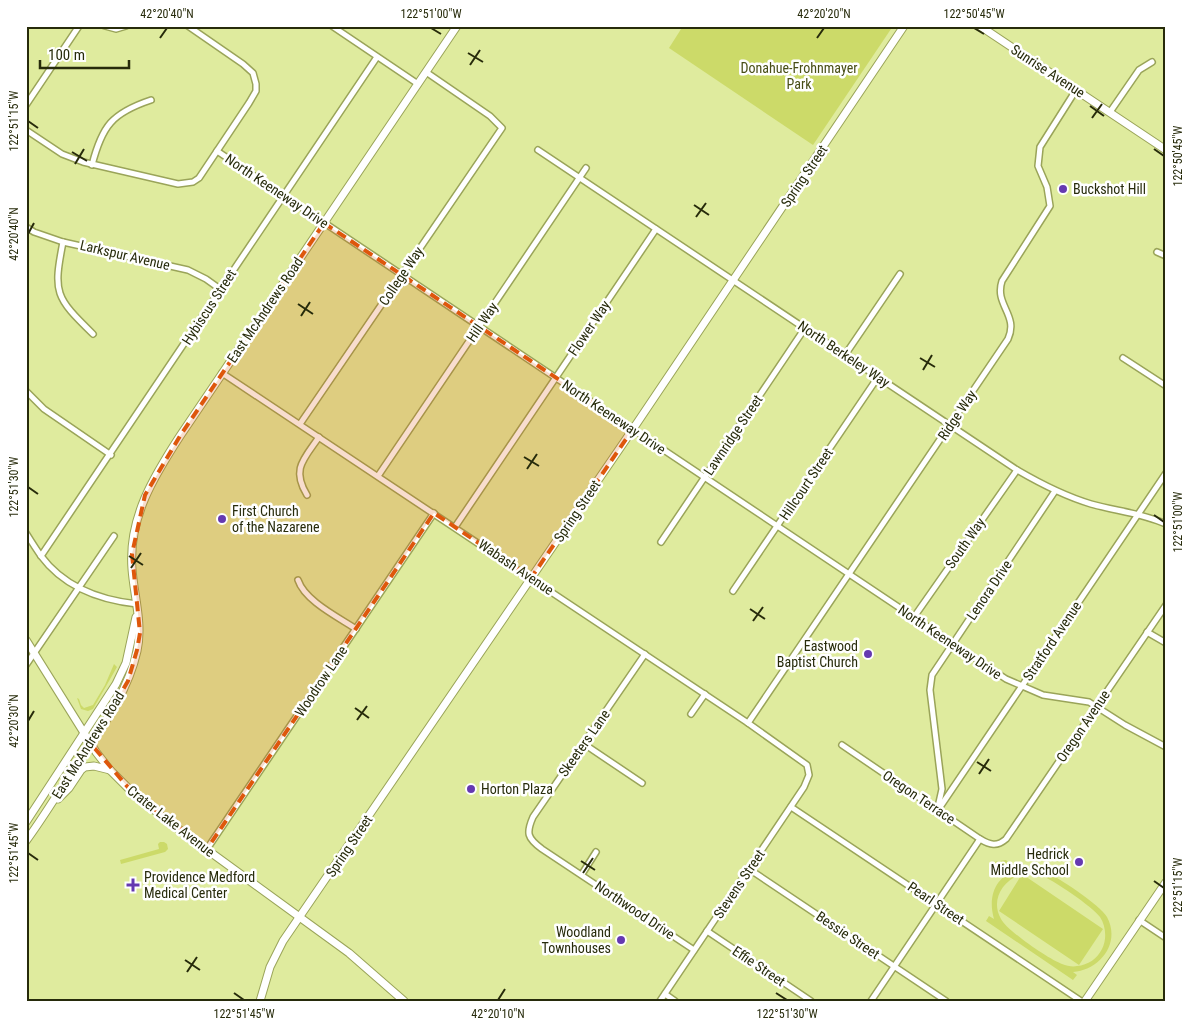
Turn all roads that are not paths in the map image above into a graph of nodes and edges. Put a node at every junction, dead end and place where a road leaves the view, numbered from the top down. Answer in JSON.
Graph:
{"nodes":[{"id":1,"x":79,"y":26,"type":"edge"},
{"id":2,"x":105,"y":26,"type":"edge"},
{"id":3,"x":126,"y":26,"type":"edge"},
{"id":4,"x":188,"y":26,"type":"edge"},
{"id":5,"x":332,"y":26,"type":"edge"},
{"id":6,"x":457,"y":26,"type":"edge"},
{"id":7,"x":904,"y":26,"type":"edge"},
{"id":8,"x":980,"y":26,"type":"edge"},
{"id":9,"x":377,"y":57,"type":"junction"},
{"id":10,"x":1152,"y":62,"type":"dead end"},
{"id":11,"x":426,"y":72,"type":"junction"},
{"id":12,"x":418,"y":84,"type":"junction"},
{"id":13,"x":1076,"y":90,"type":"junction"},
{"id":14,"x":151,"y":100,"type":"dead end"},
{"id":15,"x":26,"y":105,"type":"edge"},
{"id":16,"x":1110,"y":112,"type":"junction"},
{"id":17,"x":26,"y":130,"type":"edge"},
{"id":18,"x":538,"y":150,"type":"dead end"},
{"id":19,"x":1166,"y":150,"type":"edge"},
{"id":20,"x":217,"y":151,"type":"junction"},
{"id":21,"x":92,"y":165,"type":"junction"},
{"id":22,"x":586,"y":168,"type":"dead end"},
{"id":23,"x":579,"y":178,"type":"junction"},
{"id":24,"x":283,"y":195,"type":"junction"},
{"id":25,"x":324,"y":223,"type":"junction"},
{"id":26,"x":26,"y":228,"type":"edge"},
{"id":27,"x":656,"y":229,"type":"junction"},
{"id":28,"x":63,"y":242,"type":"junction"},
{"id":29,"x":1158,"y":252,"type":"dead end"},
{"id":30,"x":1166,"y":256,"type":"edge"},
{"id":31,"x":900,"y":274,"type":"dead end"},
{"id":32,"x":401,"y":276,"type":"junction"},
{"id":33,"x":734,"y":281,"type":"junction"},
{"id":34,"x":220,"y":289,"type":"junction"},
{"id":35,"x":478,"y":327,"type":"junction"},
{"id":36,"x":805,"y":328,"type":"junction"},
{"id":37,"x":93,"y":334,"type":"dead end"},
{"id":38,"x":845,"y":355,"type":"junction"},
{"id":39,"x":1123,"y":358,"type":"dead end"},
{"id":40,"x":222,"y":373,"type":"junction"},
{"id":41,"x":878,"y":377,"type":"junction"},
{"id":42,"x":555,"y":378,"type":"junction"},
{"id":43,"x":1166,"y":386,"type":"edge"},
{"id":44,"x":26,"y":391,"type":"edge"},
{"id":45,"x":300,"y":424,"type":"junction"},
{"id":46,"x":950,"y":425,"type":"junction"},
{"id":47,"x":633,"y":429,"type":"junction"},
{"id":48,"x":319,"y":437,"type":"junction"},
{"id":49,"x":111,"y":454,"type":"junction"},
{"id":50,"x":1017,"y":470,"type":"junction"},
{"id":51,"x":1166,"y":473,"type":"edge"},
{"id":52,"x":378,"y":476,"type":"junction"},
{"id":53,"x":704,"y":477,"type":"junction"},
{"id":54,"x":1055,"y":491,"type":"junction"},
{"id":55,"x":307,"y":495,"type":"dead end"},
{"id":56,"x":434,"y":513,"type":"junction"},
{"id":57,"x":1138,"y":514,"type":"junction"},
{"id":58,"x":1166,"y":524,"type":"edge"},
{"id":59,"x":455,"y":526,"type":"junction"},
{"id":60,"x":777,"y":526,"type":"junction"},
{"id":61,"x":26,"y":533,"type":"edge"},
{"id":62,"x":114,"y":536,"type":"dead end"},
{"id":63,"x":661,"y":542,"type":"dead end"},
{"id":64,"x":41,"y":556,"type":"junction"},
{"id":65,"x":849,"y":574,"type":"junction"},
{"id":66,"x":531,"y":578,"type":"junction"},
{"id":67,"x":298,"y":580,"type":"dead end"},
{"id":68,"x":78,"y":588,"type":"junction"},
{"id":69,"x":733,"y":591,"type":"dead end"},
{"id":70,"x":136,"y":604,"type":"junction"},
{"id":71,"x":1166,"y":605,"type":"edge"},
{"id":72,"x":137,"y":614,"type":"junction"},
{"id":73,"x":914,"y":617,"type":"junction"},
{"id":74,"x":356,"y":629,"type":"junction"},
{"id":75,"x":1147,"y":632,"type":"junction"},
{"id":76,"x":26,"y":640,"type":"edge"},
{"id":77,"x":953,"y":643,"type":"junction"},
{"id":78,"x":1166,"y":643,"type":"edge"},
{"id":79,"x":34,"y":653,"type":"junction"},
{"id":80,"x":646,"y":654,"type":"junction"},
{"id":81,"x":26,"y":665,"type":"edge"},
{"id":82,"x":1022,"y":686,"type":"junction"},
{"id":83,"x":705,"y":694,"type":"junction"},
{"id":84,"x":1097,"y":706,"type":"junction"},
{"id":85,"x":691,"y":714,"type":"dead end"},
{"id":86,"x":748,"y":723,"type":"junction"},
{"id":87,"x":84,"y":735,"type":"junction"},
{"id":88,"x":91,"y":744,"type":"junction"},
{"id":89,"x":584,"y":744,"type":"junction"},
{"id":90,"x":842,"y":745,"type":"dead end"},
{"id":91,"x":1166,"y":747,"type":"edge"},
{"id":92,"x":807,"y":765,"type":"joint"},
{"id":93,"x":110,"y":770,"type":"junction"},
{"id":94,"x":642,"y":783,"type":"dead end"},
{"id":95,"x":791,"y":807,"type":"junction"},
{"id":96,"x":48,"y":808,"type":"junction"},
{"id":97,"x":938,"y":810,"type":"junction"},
{"id":98,"x":26,"y":822,"type":"edge"},
{"id":99,"x":528,"y":835,"type":"joint"},
{"id":100,"x":980,"y":839,"type":"junction"},
{"id":101,"x":26,"y":841,"type":"edge"},
{"id":102,"x":997,"y":845,"type":"joint"},
{"id":103,"x":207,"y":849,"type":"junction"},
{"id":104,"x":596,"y":852,"type":"dead end"},
{"id":105,"x":749,"y":869,"type":"junction"},
{"id":106,"x":582,"y":874,"type":"junction"},
{"id":107,"x":1166,"y":882,"type":"edge"},
{"id":108,"x":937,"y":904,"type":"junction"},
{"id":109,"x":299,"y":917,"type":"junction"},
{"id":110,"x":1140,"y":920,"type":"junction"},
{"id":111,"x":707,"y":931,"type":"junction"},
{"id":112,"x":1166,"y":938,"type":"edge"},
{"id":113,"x":694,"y":950,"type":"junction"},
{"id":114,"x":895,"y":966,"type":"junction"},
{"id":115,"x":664,"y":994,"type":"junction"},
{"id":116,"x":260,"y":1001,"type":"edge"},
{"id":117,"x":404,"y":1001,"type":"edge"},
{"id":118,"x":660,"y":1001,"type":"edge"},
{"id":119,"x":674,"y":1001,"type":"edge"},
{"id":120,"x":811,"y":1001,"type":"edge"},
{"id":121,"x":872,"y":1001,"type":"edge"},
{"id":122,"x":946,"y":1001,"type":"edge"},
{"id":123,"x":1081,"y":1001,"type":"edge"},
{"id":124,"x":1085,"y":1001,"type":"edge"}],
"edges":[{"from":1,"to":15,"type":"street"},
{"from":2,"to":3,"type":"street"},
{"from":4,"to":20,"type":"street","name":"North Keeneway Drive"},
{"from":5,"to":9,"type":"street"},
{"from":6,"to":11,"type":"main road","name":"East McAndrews Road"},
{"from":7,"to":33,"type":"main road","name":"Spring Street"},
{"from":8,"to":13,"type":"main road","name":"Sunrise Avenue"},
{"from":9,"to":12,"type":"street"},
{"from":9,"to":24,"type":"street","name":"Hybiscus Street"},
{"from":10,"to":16,"type":"street"},
{"from":11,"to":12,"type":"main road","name":"East McAndrews Road"},
{"from":11,"to":32,"type":"street","name":"College Way"},
{"from":12,"to":25,"type":"main road","name":"East McAndrews Road"},
{"from":13,"to":16,"type":"main road","name":"Sunrise Avenue"},
{"from":13,"to":46,"type":"street","name":"Ridge Way"},
{"from":14,"to":21,"type":"street"},
{"from":16,"to":19,"type":"main road","name":"Sunrise Avenue"},
{"from":17,"to":21,"type":"street"},
{"from":18,"to":23,"type":"street","name":"North Berkeley Way"},
{"from":20,"to":21,"type":"street"},
{"from":20,"to":24,"type":"street","name":"North Keeneway Drive"},
{"from":22,"to":23,"type":"street","name":"Hill Way"},
{"from":23,"to":27,"type":"street","name":"North Berkeley Way"},
{"from":23,"to":35,"type":"street","name":"Hill Way"},
{"from":24,"to":25,"type":"street","name":"North Keeneway Drive"},
{"from":24,"to":34,"type":"street","name":"Hybiscus Street"},
{"from":25,"to":32,"type":"street","name":"North Keeneway Drive"},
{"from":25,"to":40,"type":"main road","name":"East McAndrews Road"},
{"from":26,"to":28,"type":"street","name":"Larkspur Avenue"},
{"from":27,"to":33,"type":"street","name":"North Berkeley Way"},
{"from":27,"to":42,"type":"street","name":"Flower Way"},
{"from":28,"to":34,"type":"street","name":"Larkspur Avenue"},
{"from":28,"to":37,"type":"street"},
{"from":29,"to":30,"type":"street"},
{"from":31,"to":38,"type":"street"},
{"from":32,"to":35,"type":"street","name":"North Keeneway Drive"},
{"from":32,"to":45,"type":"street","name":"College Way"},
{"from":33,"to":36,"type":"street","name":"North Berkeley Way"},
{"from":33,"to":47,"type":"main road","name":"Spring Street"},
{"from":34,"to":49,"type":"street","name":"Hybiscus Street"},
{"from":35,"to":42,"type":"street","name":"North Keeneway Drive"},
{"from":35,"to":52,"type":"street","name":"Hill Way"},
{"from":36,"to":38,"type":"street","name":"North Berkeley Way"},
{"from":36,"to":53,"type":"street","name":"Lawnridge Street"},
{"from":38,"to":41,"type":"street","name":"North Berkeley Way"},
{"from":39,"to":43,"type":"street"},
{"from":40,"to":45,"type":"street","name":"Wabash Avenue"},
{"from":40,"to":70,"type":"main road","name":"East McAndrews Road"},
{"from":41,"to":46,"type":"street","name":"North Berkeley Way"},
{"from":41,"to":60,"type":"street","name":"Hillcourt Street"},
{"from":42,"to":47,"type":"street","name":"North Keeneway Drive"},
{"from":42,"to":59,"type":"street","name":"Flower Way"},
{"from":44,"to":49,"type":"street"},
{"from":45,"to":48,"type":"street","name":"Wabash Avenue"},
{"from":46,"to":50,"type":"street","name":"North Berkeley Way"},
{"from":46,"to":65,"type":"street","name":"Ridge Way"},
{"from":47,"to":53,"type":"street","name":"North Keeneway Drive"},
{"from":47,"to":66,"type":"main road","name":"Spring Street"},
{"from":48,"to":52,"type":"street","name":"Wabash Avenue"},
{"from":48,"to":55,"type":"street"},
{"from":49,"to":64,"type":"street","name":"Hybiscus Street"},
{"from":50,"to":54,"type":"street","name":"North Berkeley Way"},
{"from":50,"to":73,"type":"street","name":"South Way"},
{"from":51,"to":57,"type":"street","name":"Stratford Avenue"},
{"from":52,"to":56,"type":"street","name":"Wabash Avenue"},
{"from":53,"to":60,"type":"street","name":"North Keeneway Drive"},
{"from":53,"to":63,"type":"street","name":"Lawnridge Street"},
{"from":54,"to":57,"type":"street","name":"North Berkeley Way"},
{"from":54,"to":77,"type":"street","name":"Lenora Drive"},
{"from":56,"to":59,"type":"street","name":"Wabash Avenue"},
{"from":56,"to":74,"type":"street","name":"Woodrow Lane"},
{"from":57,"to":58,"type":"street","name":"North Berkeley Way"},
{"from":57,"to":82,"type":"street","name":"Stratford Avenue"},
{"from":59,"to":66,"type":"street","name":"Wabash Avenue"},
{"from":60,"to":65,"type":"street","name":"North Keeneway Drive"},
{"from":60,"to":69,"type":"street","name":"Hillcourt Street"},
{"from":61,"to":64,"type":"street"},
{"from":62,"to":68,"type":"street"},
{"from":64,"to":68,"type":"street"},
{"from":65,"to":73,"type":"street","name":"North Keeneway Drive"},
{"from":65,"to":86,"type":"street","name":"Ridge Way"},
{"from":66,"to":80,"type":"street","name":"Wabash Avenue"},
{"from":66,"to":109,"type":"main road","name":"Spring Street"},
{"from":67,"to":74,"type":"street"},
{"from":68,"to":70,"type":"street"},
{"from":68,"to":79,"type":"street"},
{"from":70,"to":72,"type":"main road","name":"East McAndrews Road"},
{"from":71,"to":75,"type":"street","name":"Oregon Avenue"},
{"from":72,"to":87,"type":"main road","name":"East McAndrews Road"},
{"from":72,"to":88,"type":"main road","name":"East McAndrews Road"},
{"from":73,"to":77,"type":"street","name":"North Keeneway Drive"},
{"from":74,"to":103,"type":"street","name":"Woodrow Lane"},
{"from":75,"to":78,"type":"street"},
{"from":75,"to":84,"type":"street","name":"Oregon Avenue"},
{"from":76,"to":79,"type":"main road","name":"Crater Lake Avenue"},
{"from":77,"to":82,"type":"street","name":"North Keeneway Drive"},
{"from":77,"to":97,"type":"street","name":"Lenora Drive"},
{"from":79,"to":81,"type":"street"},
{"from":79,"to":87,"type":"main road","name":"Crater Lake Avenue"},
{"from":80,"to":83,"type":"street","name":"Wabash Avenue"},
{"from":80,"to":89,"type":"street","name":"Skeeters Lane"},
{"from":82,"to":84,"type":"street","name":"North Keeneway Drive"},
{"from":82,"to":97,"type":"street","name":"Stratford Avenue"},
{"from":83,"to":85,"type":"street"},
{"from":83,"to":86,"type":"street","name":"Wabash Avenue"},
{"from":84,"to":91,"type":"street","name":"North Keeneway Drive"},
{"from":84,"to":102,"type":"street","name":"Oregon Avenue"},
{"from":86,"to":92,"type":"street","name":"Wabash Avenue"},
{"from":87,"to":88,"type":"main road","name":"Crater Lake Avenue"},
{"from":87,"to":98,"type":"main road","name":"East McAndrews Road"},
{"from":88,"to":93,"type":"main road","name":"Crater Lake Avenue"},
{"from":88,"to":96,"type":"main road","name":"East McAndrews Road"},
{"from":89,"to":94,"type":"street"},
{"from":89,"to":99,"type":"street","name":"Skeeters Lane"},
{"from":90,"to":97,"type":"street","name":"Oregon Terrace"},
{"from":92,"to":95,"type":"street","name":"Stevens Street"},
{"from":93,"to":96,"type":"main road"},
{"from":93,"to":103,"type":"main road","name":"Crater Lake Avenue"},
{"from":95,"to":105,"type":"street","name":"Stevens Street"},
{"from":95,"to":108,"type":"street","name":"Pearl Street"},
{"from":96,"to":101,"type":"main road","name":"East McAndrews Road"},
{"from":97,"to":100,"type":"street","name":"Oregon Terrace"},
{"from":99,"to":106,"type":"street","name":"Northwood Drive"},
{"from":100,"to":102,"type":"street","name":"Oregon Terrace"},
{"from":100,"to":108,"type":"street"},
{"from":103,"to":109,"type":"main road","name":"Crater Lake Avenue"},
{"from":104,"to":106,"type":"street"},
{"from":105,"to":111,"type":"street","name":"Stevens Street"},
{"from":105,"to":114,"type":"street","name":"Bessie Street"},
{"from":106,"to":113,"type":"street","name":"Northwood Drive"},
{"from":107,"to":110,"type":"main road"},
{"from":108,"to":114,"type":"street"},
{"from":108,"to":123,"type":"street","name":"Pearl Street"},
{"from":109,"to":116,"type":"main road","name":"Spring Street"},
{"from":109,"to":117,"type":"main road","name":"Crater Lake Avenue"},
{"from":110,"to":112,"type":"street"},
{"from":110,"to":124,"type":"main road"},
{"from":111,"to":113,"type":"street","name":"Stevens Street"},
{"from":111,"to":120,"type":"street","name":"Effie Street"},
{"from":113,"to":115,"type":"street","name":"Stevens Street"},
{"from":114,"to":121,"type":"street"},
{"from":114,"to":122,"type":"street","name":"Bessie Street"},
{"from":115,"to":118,"type":"street","name":"Stevens Street"},
{"from":115,"to":119,"type":"street"}]}
